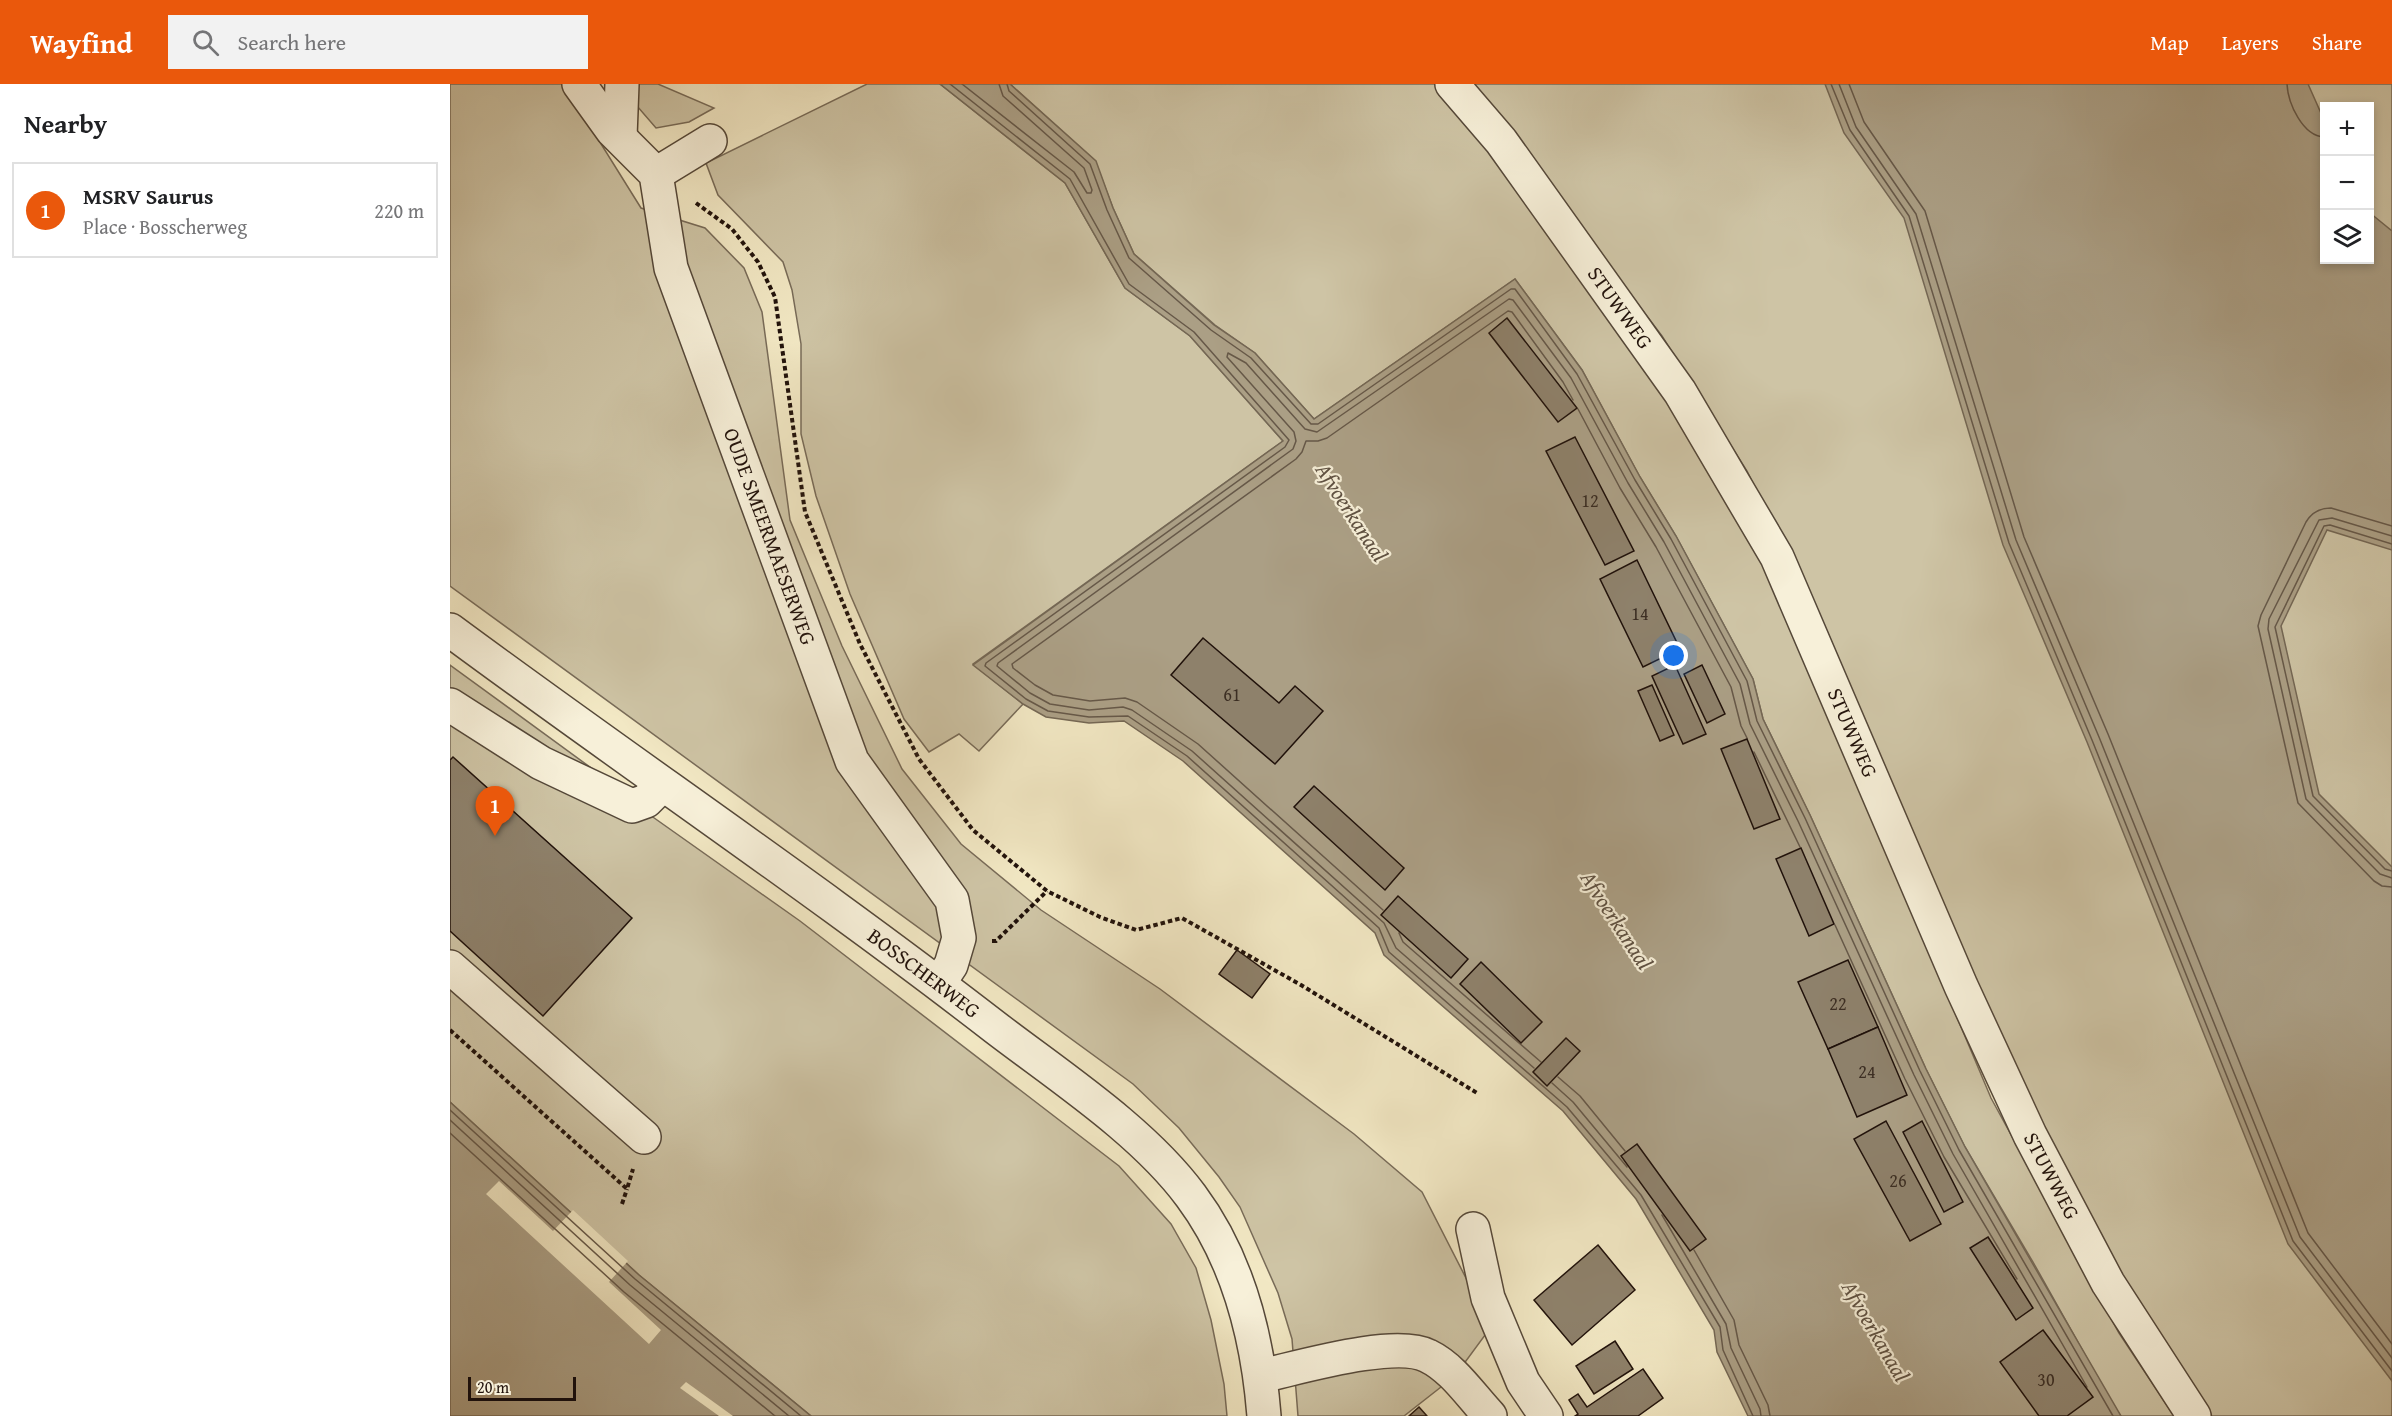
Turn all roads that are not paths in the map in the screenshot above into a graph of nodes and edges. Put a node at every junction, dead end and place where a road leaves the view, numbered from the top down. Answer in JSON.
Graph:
{"nodes":[{"id":1,"x":579,"y":84,"type":"edge"},
{"id":2,"x":622,"y":84,"type":"edge"},
{"id":3,"x":1452,"y":84,"type":"edge"},
{"id":4,"x":620,"y":137,"type":"junction"},
{"id":5,"x":710,"y":141,"type":"dead end"},
{"id":6,"x":656,"y":174,"type":"junction"},
{"id":7,"x":450,"y":630,"type":"edge"},
{"id":8,"x":450,"y":705,"type":"edge"},
{"id":9,"x":662,"y":785,"type":"junction"},
{"id":10,"x":450,"y":967,"type":"edge"},
{"id":11,"x":939,"y":983,"type":"junction"},
{"id":12,"x":644,"y":1137,"type":"road end"},
{"id":13,"x":1473,"y":1229,"type":"dead end"},
{"id":14,"x":1261,"y":1376,"type":"junction"},
{"id":15,"x":1264,"y":1416,"type":"edge"},
{"id":16,"x":1490,"y":1416,"type":"edge"},
{"id":17,"x":1546,"y":1416,"type":"edge"},
{"id":18,"x":2194,"y":1416,"type":"edge"}],
"edges":[{"from":1,"to":4,"type":"street"},
{"from":2,"to":4,"type":"street"},
{"from":3,"to":18,"type":"street","name":"STUWWEG"},
{"from":4,"to":6,"type":"street"},
{"from":5,"to":6,"type":"street"},
{"from":6,"to":11,"type":"street","name":"OUDE SMEERMAESERWEG"},
{"from":7,"to":9,"type":"street","name":"BOSSCHERWEG"},
{"from":8,"to":9,"type":"street"},
{"from":9,"to":11,"type":"street","name":"BOSSCHERWEG"},
{"from":10,"to":12,"type":"street"},
{"from":11,"to":14,"type":"street","name":"BOSSCHERWEG"},
{"from":13,"to":17,"type":"street"},
{"from":14,"to":15,"type":"street","name":"BOSSCHERWEG"},
{"from":14,"to":16,"type":"street"}]}
